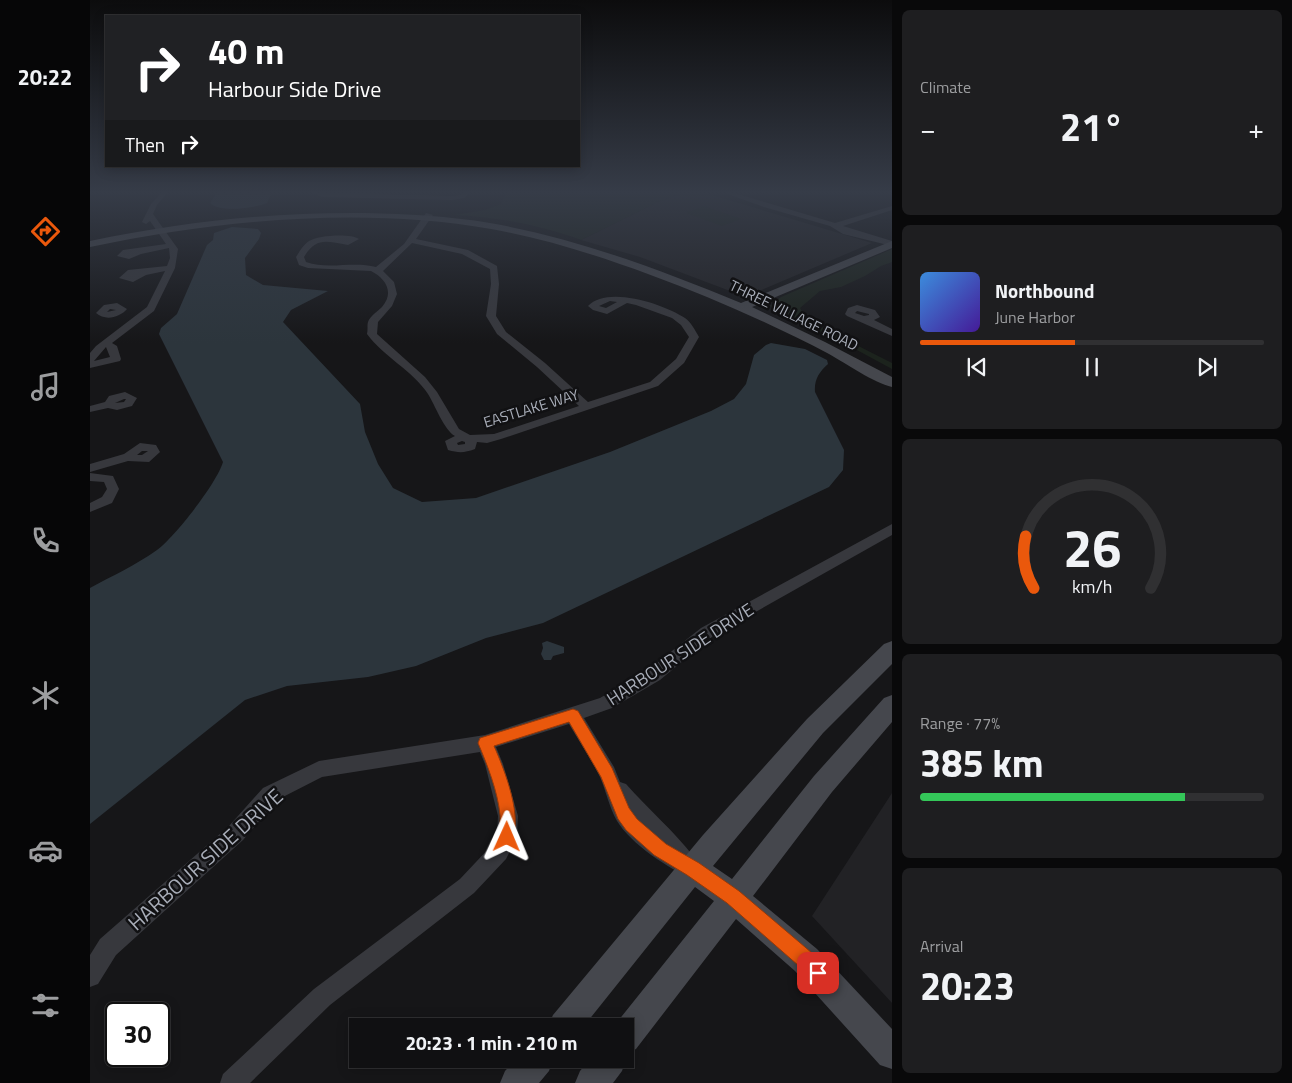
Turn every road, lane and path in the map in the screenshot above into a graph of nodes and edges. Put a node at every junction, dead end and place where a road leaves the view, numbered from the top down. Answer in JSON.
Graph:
{"nodes":[{"id":1,"x":159,"y":243,"type":"edge"},
{"id":2,"x":311,"y":243,"type":"edge"},
{"id":3,"x":411,"y":243,"type":"edge"},
{"id":4,"x":421,"y":243,"type":"edge"},
{"id":5,"x":573,"y":243,"type":"edge"},
{"id":6,"x":171,"y":244,"type":"joint"},
{"id":7,"x":892,"y":244,"type":"edge"},
{"id":8,"x":161,"y":247,"type":"junction"},
{"id":9,"x":137,"y":252,"type":"dead end"},
{"id":10,"x":174,"y":258,"type":"junction"},
{"id":11,"x":171,"y":268,"type":"junction"},
{"id":12,"x":377,"y":270,"type":"junction"},
{"id":13,"x":141,"y":273,"type":"dead end"},
{"id":14,"x":624,"y":298,"type":"dead end"},
{"id":15,"x":746,"y":306,"type":"junction"},
{"id":16,"x":151,"y":309,"type":"junction"},
{"id":17,"x":122,"y":310,"type":"dead end"},
{"id":18,"x":867,"y":320,"type":"dead end"},
{"id":19,"x":892,"y":333,"type":"edge"},
{"id":20,"x":104,"y":344,"type":"junction"},
{"id":21,"x":92,"y":355,"type":"edge"},
{"id":22,"x":90,"y":365,"type":"edge"},
{"id":23,"x":892,"y":376,"type":"edge"},
{"id":24,"x":892,"y":384,"type":"edge"},
{"id":25,"x":109,"y":404,"type":"dead end"},
{"id":26,"x":587,"y":407,"type":"junction"},
{"id":27,"x":90,"y":409,"type":"edge"},
{"id":28,"x":130,"y":456,"type":"dead end"},
{"id":29,"x":90,"y":468,"type":"edge"},
{"id":30,"x":90,"y":477,"type":"edge"},
{"id":31,"x":90,"y":508,"type":"edge"},
{"id":32,"x":892,"y":529,"type":"edge"},
{"id":33,"x":892,"y":650,"type":"edge"},
{"id":34,"x":892,"y":705,"type":"edge"},
{"id":35,"x":573,"y":715,"type":"junction"},
{"id":36,"x":485,"y":743,"type":"junction"},
{"id":37,"x":628,"y":810,"type":"junction"},
{"id":38,"x":693,"y":869,"type":"junction"},
{"id":39,"x":733,"y":897,"type":"junction"},
{"id":40,"x":90,"y":976,"type":"edge"},
{"id":41,"x":571,"y":1018,"type":"edge"},
{"id":42,"x":634,"y":1026,"type":"edge"},
{"id":43,"x":892,"y":1053,"type":"edge"},
{"id":44,"x":530,"y":1068,"type":"edge"},
{"id":45,"x":603,"y":1068,"type":"edge"},
{"id":46,"x":232,"y":1083,"type":"edge"},
{"id":47,"x":517,"y":1083,"type":"edge"},
{"id":48,"x":592,"y":1083,"type":"edge"}],
"edges":[{"from":1,"to":8,"type":"street"},
{"from":2,"to":12,"type":"street"},
{"from":3,"to":12,"type":"street"},
{"from":4,"to":26,"type":"street"},
{"from":5,"to":15,"type":"street","name":"THREE VILLAGE ROAD"},
{"from":6,"to":8,"type":"street"},
{"from":6,"to":10,"type":"street"},
{"from":7,"to":15,"type":"street"},
{"from":8,"to":9,"type":"street"},
{"from":8,"to":10,"type":"street"},
{"from":10,"to":11,"type":"street"},
{"from":11,"to":13,"type":"street"},
{"from":11,"to":16,"type":"street"},
{"from":12,"to":26,"type":"street","name":"EASTLAKE WAY"},
{"from":14,"to":26,"type":"street","name":"EASTLAKE WAY"},
{"from":15,"to":23,"type":"street","name":"THREE VILLAGE ROAD"},
{"from":15,"to":24,"type":"street","name":"THREE VILLAGE ROAD"},
{"from":16,"to":17,"type":"street"},
{"from":16,"to":20,"type":"street"},
{"from":18,"to":19,"type":"street"},
{"from":20,"to":21,"type":"street"},
{"from":20,"to":22,"type":"street"},
{"from":25,"to":27,"type":"street"},
{"from":28,"to":29,"type":"street"},
{"from":30,"to":31,"type":"street"},
{"from":32,"to":35,"type":"street","name":"HARBOUR SIDE DRIVE"},
{"from":33,"to":38,"type":"street"},
{"from":34,"to":39,"type":"street"},
{"from":35,"to":36,"type":"street","name":"HARBOUR SIDE DRIVE"},
{"from":35,"to":37,"type":"street"},
{"from":36,"to":40,"type":"street","name":"HARBOUR SIDE DRIVE"},
{"from":36,"to":46,"type":"street"},
{"from":37,"to":38,"type":"street"},
{"from":37,"to":38,"type":"street"},
{"from":38,"to":39,"type":"street"},
{"from":38,"to":41,"type":"street"},
{"from":39,"to":42,"type":"street"},
{"from":39,"to":43,"type":"street"},
{"from":44,"to":47,"type":"street"},
{"from":45,"to":48,"type":"street"}]}
